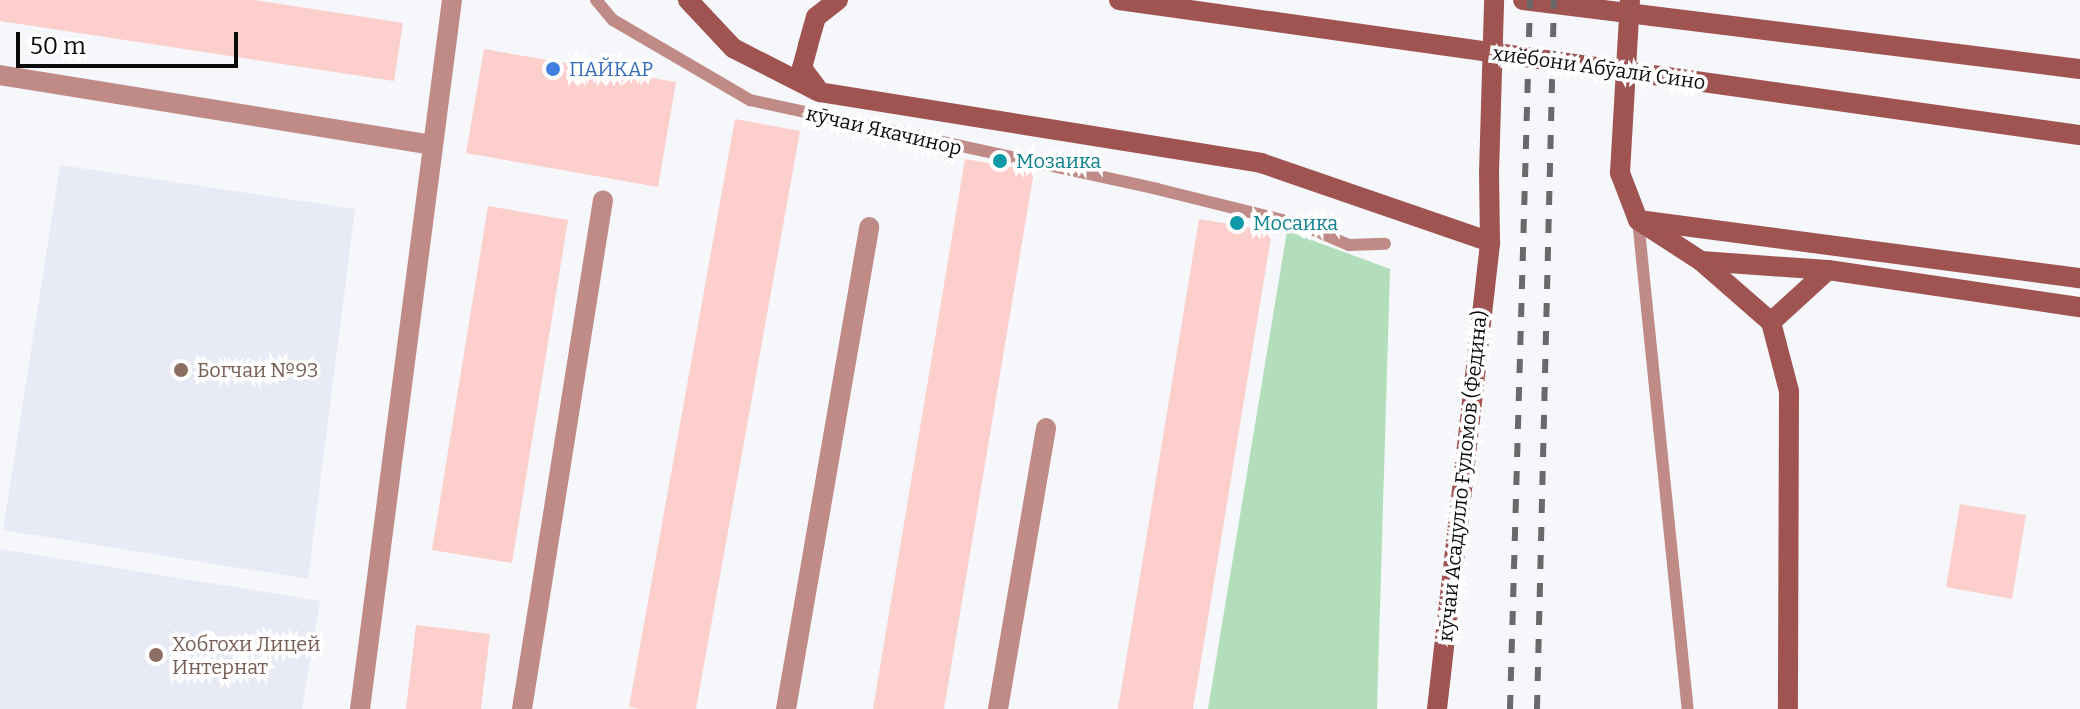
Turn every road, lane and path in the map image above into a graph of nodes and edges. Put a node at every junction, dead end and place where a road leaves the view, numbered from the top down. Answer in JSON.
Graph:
{"nodes":[{"id":1,"x":452,"y":0,"type":"edge"},
{"id":2,"x":596,"y":0,"type":"edge"},
{"id":3,"x":688,"y":0,"type":"edge"},
{"id":4,"x":838,"y":0,"type":"edge"},
{"id":5,"x":1119,"y":0,"type":"edge"},
{"id":6,"x":1494,"y":0,"type":"edge"},
{"id":7,"x":1523,"y":0,"type":"edge"},
{"id":8,"x":1630,"y":0,"type":"edge"},
{"id":9,"x":2080,"y":69,"type":"edge"},
{"id":10,"x":0,"y":75,"type":"edge"},
{"id":11,"x":819,"y":92,"type":"junction"},
{"id":12,"x":2080,"y":135,"type":"edge"},
{"id":13,"x":430,"y":145,"type":"junction"},
{"id":14,"x":603,"y":200,"type":"dead end"},
{"id":15,"x":1638,"y":220,"type":"junction"},
{"id":16,"x":869,"y":227,"type":"dead end"},
{"id":17,"x":1490,"y":242,"type":"junction"},
{"id":18,"x":1385,"y":244,"type":"dead end"},
{"id":19,"x":1701,"y":261,"type":"junction"},
{"id":20,"x":1828,"y":270,"type":"junction"},
{"id":21,"x":2080,"y":278,"type":"edge"},
{"id":22,"x":2080,"y":307,"type":"edge"},
{"id":23,"x":1771,"y":322,"type":"junction"},
{"id":24,"x":1046,"y":428,"type":"dead end"},
{"id":25,"x":360,"y":709,"type":"edge"},
{"id":26,"x":522,"y":709,"type":"edge"},
{"id":27,"x":786,"y":709,"type":"edge"},
{"id":28,"x":998,"y":709,"type":"edge"},
{"id":29,"x":1437,"y":709,"type":"edge"},
{"id":30,"x":1688,"y":709,"type":"edge"},
{"id":31,"x":1788,"y":709,"type":"edge"}],
"edges":[{"from":1,"to":13,"type":"street"},
{"from":2,"to":18,"type":"lane","name":"кӯчаи Якачинор"},
{"from":3,"to":11,"type":"main road"},
{"from":4,"to":11,"type":"main road"},
{"from":5,"to":12,"type":"main road","name":"хиёбони Абӯалӣ Сино"},
{"from":6,"to":17,"type":"main road","name":"кӯчаи Асадулло Ғуломов (Федина)","bridge":true},
{"from":7,"to":9,"type":"main road"},
{"from":8,"to":15,"type":"main road","bridge":true},
{"from":10,"to":13,"type":"street"},
{"from":11,"to":17,"type":"main road"},
{"from":13,"to":25,"type":"street"},
{"from":14,"to":26,"type":"street"},
{"from":15,"to":19,"type":"main road"},
{"from":15,"to":21,"type":"main road"},
{"from":15,"to":30,"type":"lane"},
{"from":16,"to":27,"type":"street"},
{"from":17,"to":29,"type":"main road","name":"кӯчаи Асадулло Ғуломов (Федина)"},
{"from":19,"to":20,"type":"main road"},
{"from":19,"to":23,"type":"main road"},
{"from":20,"to":22,"type":"main road"},
{"from":20,"to":23,"type":"main road"},
{"from":23,"to":31,"type":"main road"},
{"from":24,"to":28,"type":"street"}]}
